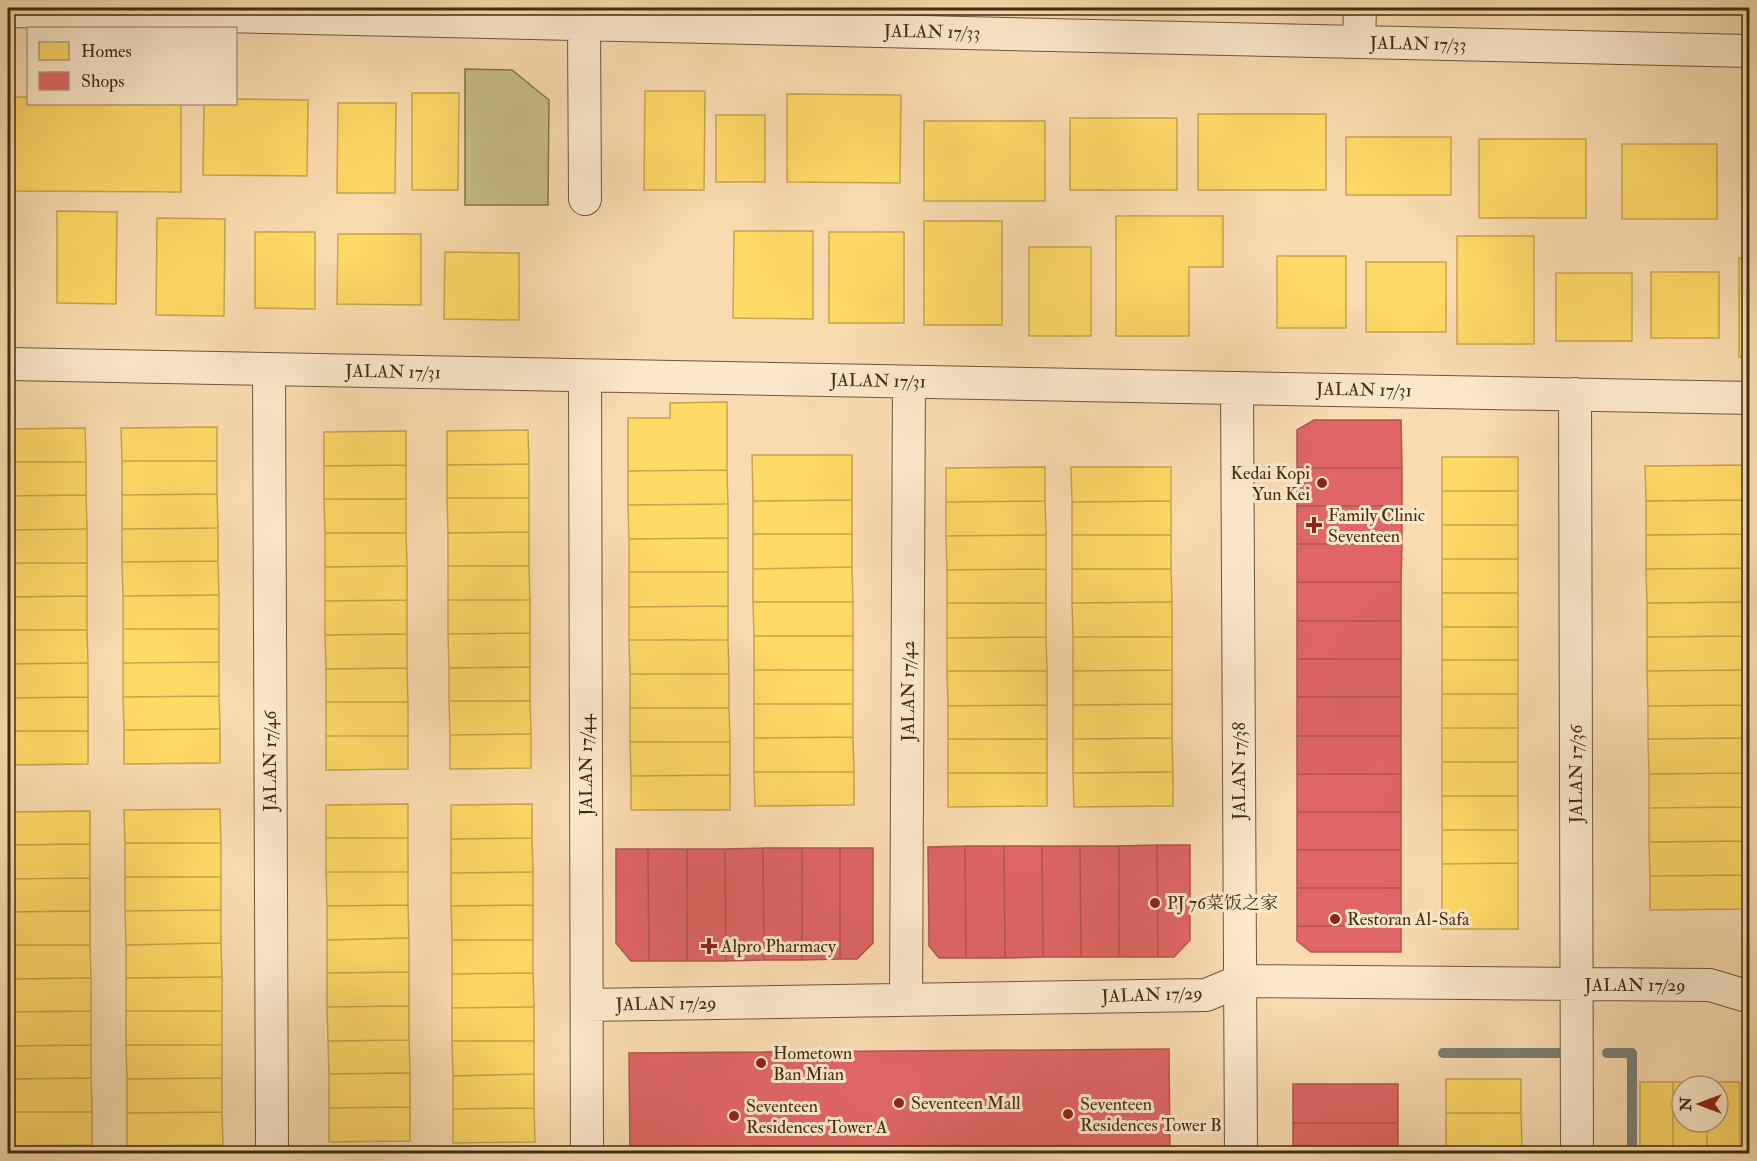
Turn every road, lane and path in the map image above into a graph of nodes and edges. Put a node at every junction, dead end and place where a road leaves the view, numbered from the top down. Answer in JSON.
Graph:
{"nodes":[{"id":1,"x":1360,"y":8,"type":"edge"},
{"id":2,"x":8,"y":11,"type":"edge"},
{"id":3,"x":167,"y":11,"type":"edge"},
{"id":4,"x":584,"y":24,"type":"junction"},
{"id":5,"x":1359,"y":42,"type":"junction"},
{"id":6,"x":1749,"y":51,"type":"edge"},
{"id":7,"x":585,"y":199,"type":"dead end"},
{"id":8,"x":8,"y":364,"type":"edge"},
{"id":9,"x":269,"y":369,"type":"junction"},
{"id":10,"x":585,"y":376,"type":"junction"},
{"id":11,"x":909,"y":382,"type":"junction"},
{"id":12,"x":1237,"y":388,"type":"junction"},
{"id":13,"x":1575,"y":394,"type":"junction"},
{"id":14,"x":1749,"y":398,"type":"edge"},
{"id":15,"x":1240,"y":981,"type":"junction"},
{"id":16,"x":1576,"y":984,"type":"junction"},
{"id":17,"x":1749,"y":997,"type":"edge"},
{"id":18,"x":906,"y":1000,"type":"junction"},
{"id":19,"x":586,"y":1005,"type":"junction"},
{"id":20,"x":272,"y":1154,"type":"edge"},
{"id":21,"x":587,"y":1154,"type":"edge"},
{"id":22,"x":1241,"y":1154,"type":"edge"},
{"id":23,"x":1577,"y":1154,"type":"edge"}],
"edges":[{"from":1,"to":5,"type":"street"},
{"from":2,"to":3,"type":"street","name":"JALAN 17/33"},
{"from":3,"to":4,"type":"street","name":"JALAN 17/33"},
{"from":4,"to":5,"type":"street","name":"JALAN 17/33"},
{"from":4,"to":7,"type":"street"},
{"from":5,"to":6,"type":"street","name":"JALAN 17/33"},
{"from":8,"to":9,"type":"street","name":"JALAN 17/31"},
{"from":9,"to":10,"type":"street","name":"JALAN 17/31"},
{"from":9,"to":20,"type":"street","name":"JALAN 17/46"},
{"from":10,"to":11,"type":"street","name":"JALAN 17/31"},
{"from":10,"to":19,"type":"street","name":"JALAN 17/44"},
{"from":11,"to":12,"type":"street","name":"JALAN 17/31"},
{"from":11,"to":18,"type":"street","name":"JALAN 17/42"},
{"from":12,"to":13,"type":"street","name":"JALAN 17/31"},
{"from":12,"to":15,"type":"street","name":"JALAN 17/38"},
{"from":13,"to":14,"type":"street","name":"JALAN 17/31"},
{"from":13,"to":16,"type":"street","name":"JALAN 17/36"},
{"from":15,"to":16,"type":"street","name":"JALAN 17/29"},
{"from":15,"to":18,"type":"street","name":"JALAN 17/29"},
{"from":15,"to":22,"type":"street","name":"JALAN 17/38"},
{"from":16,"to":17,"type":"street","name":"JALAN 17/29"},
{"from":16,"to":23,"type":"street","name":"JALAN 17/36"},
{"from":18,"to":19,"type":"street","name":"JALAN 17/29"},
{"from":19,"to":21,"type":"street","name":"JALAN 17/44"}]}
